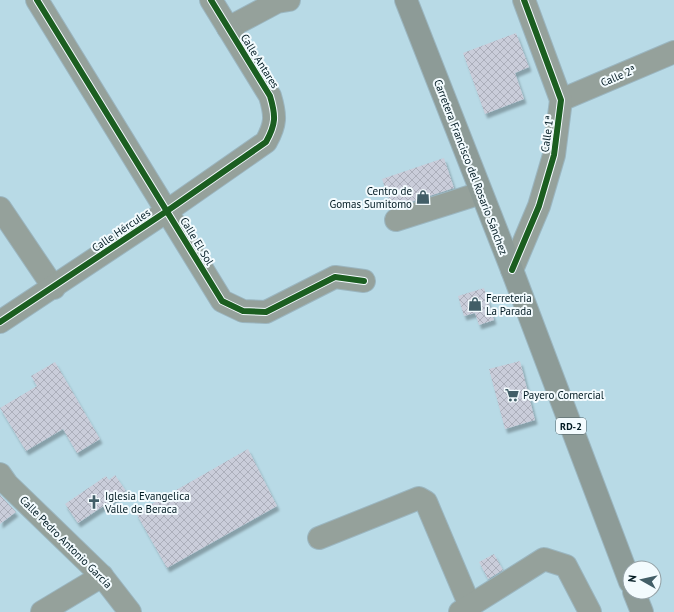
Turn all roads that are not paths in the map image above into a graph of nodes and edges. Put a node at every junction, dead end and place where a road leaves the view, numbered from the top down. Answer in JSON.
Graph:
{"nodes":[{"id":1,"x":37,"y":0,"type":"edge"},
{"id":2,"x":211,"y":0,"type":"edge"},
{"id":3,"x":289,"y":0,"type":"edge"},
{"id":4,"x":406,"y":0,"type":"edge"},
{"id":5,"x":524,"y":0,"type":"edge"},
{"id":6,"x":228,"y":28,"type":"junction"},
{"id":7,"x":674,"y":52,"type":"edge"},
{"id":8,"x":561,"y":100,"type":"junction"},
{"id":9,"x":252,"y":153,"type":"joint"},
{"id":10,"x":481,"y":192,"type":"junction"},
{"id":11,"x":0,"y":208,"type":"edge"},
{"id":12,"x":167,"y":212,"type":"junction"},
{"id":13,"x":396,"y":220,"type":"dead end"},
{"id":14,"x":512,"y":270,"type":"junction"},
{"id":15,"x":364,"y":281,"type":"dead end"},
{"id":16,"x":54,"y":288,"type":"junction"},
{"id":17,"x":0,"y":322,"type":"edge"},
{"id":18,"x":2,"y":482,"type":"edge"},
{"id":19,"x":319,"y":538,"type":"dead end"},
{"id":20,"x":622,"y":561,"type":"edge"},
{"id":21,"x":102,"y":576,"type":"junction"},
{"id":22,"x":637,"y":600,"type":"edge"},
{"id":23,"x":465,"y":609,"type":"edge"},
{"id":24,"x":42,"y":612,"type":"edge"},
{"id":25,"x":130,"y":612,"type":"edge"},
{"id":26,"x":590,"y":612,"type":"edge"},
{"id":27,"x":642,"y":612,"type":"edge"}],
"edges":[{"from":1,"to":12,"type":"street","name":"Calle El Sol"},
{"from":2,"to":6,"type":"street","name":"Calle Antares"},
{"from":3,"to":6,"type":"street"},
{"from":4,"to":10,"type":"main road","name":"Carretera Francisco del Rosario Sánchez","number":"RD-2"},
{"from":5,"to":8,"type":"street","name":"Calle 1ª"},
{"from":6,"to":9,"type":"street","name":"Calle Antares"},
{"from":7,"to":8,"type":"street","name":"Calle 2ª"},
{"from":8,"to":14,"type":"street","name":"Calle 1ª"},
{"from":9,"to":12,"type":"street","name":"Calle Hércules"},
{"from":10,"to":13,"type":"street"},
{"from":10,"to":14,"type":"main road","name":"Carretera Francisco del Rosario Sánchez","number":"RD-2"},
{"from":11,"to":16,"type":"street"},
{"from":12,"to":15,"type":"street","name":"Calle El Sol"},
{"from":12,"to":16,"type":"street","name":"Calle Hércules"},
{"from":14,"to":20,"type":"main road","name":"Carretera Francisco del Rosario Sánchez","number":"RD-2"},
{"from":16,"to":17,"type":"street","name":"Calle Hércules"},
{"from":18,"to":21,"type":"street","name":"Calle Pedro Antonio García"},
{"from":19,"to":23,"type":"street"},
{"from":21,"to":24,"type":"street"},
{"from":21,"to":25,"type":"street","name":"Calle Pedro Antonio García"},
{"from":22,"to":27,"type":"main road"},
{"from":23,"to":26,"type":"street"}]}
